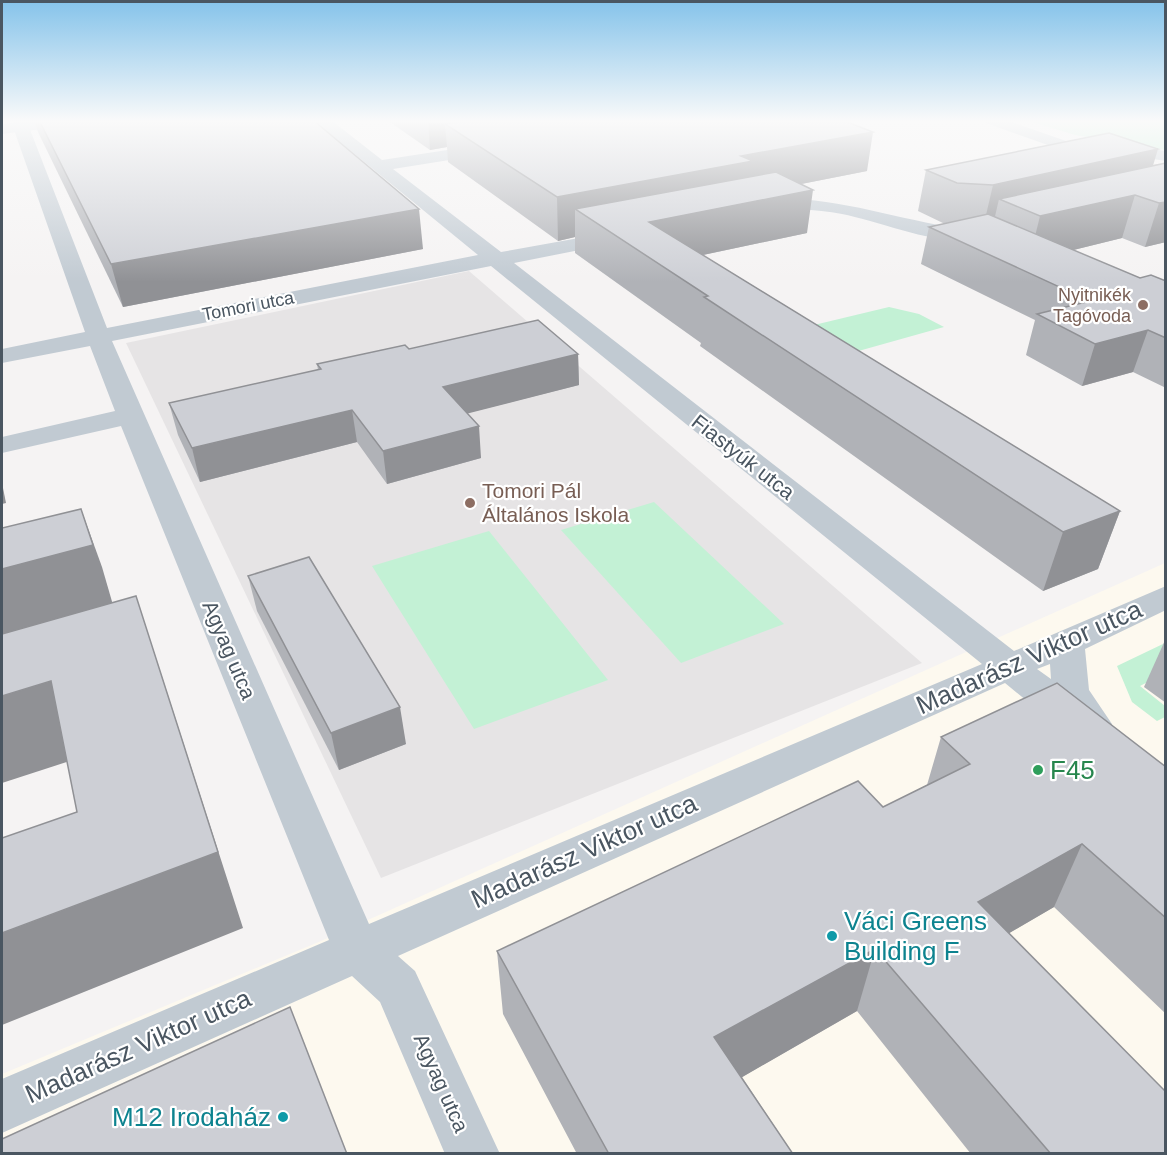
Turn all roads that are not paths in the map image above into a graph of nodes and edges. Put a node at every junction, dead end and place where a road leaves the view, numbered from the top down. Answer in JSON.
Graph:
{"nodes":[{"id":1,"x":30,"y":174,"type":"edge"},
{"id":2,"x":389,"y":174,"type":"edge"},
{"id":3,"x":1144,"y":174,"type":"edge"},
{"id":4,"x":1166,"y":182,"type":"edge"},
{"id":5,"x":1166,"y":192,"type":"edge"},
{"id":6,"x":1145,"y":197,"type":"edge"},
{"id":7,"x":748,"y":211,"type":"edge"},
{"id":8,"x":632,"y":234,"type":"edge"},
{"id":9,"x":993,"y":234,"type":"edge"},
{"id":10,"x":496,"y":259,"type":"junction"},
{"id":11,"x":98,"y":336,"type":"junction"},
{"id":12,"x":2,"y":356,"type":"edge"},
{"id":13,"x":131,"y":416,"type":"junction"},
{"id":14,"x":2,"y":445,"type":"edge"},
{"id":15,"x":1166,"y":596,"type":"edge"},
{"id":16,"x":1067,"y":643,"type":"junction"},
{"id":17,"x":1008,"y":667,"type":"junction"},
{"id":18,"x":357,"y":950,"type":"junction"},
{"id":19,"x":2,"y":1106,"type":"edge"},
{"id":20,"x":472,"y":1154,"type":"edge"}],
"edges":[{"from":1,"to":11,"type":"street","name":"Agyag utca"},
{"from":2,"to":10,"type":"street","name":"Fiastyúk utca"},
{"from":3,"to":4,"type":"street"},
{"from":5,"to":6,"type":"street"},
{"from":7,"to":9,"type":"street"},
{"from":8,"to":10,"type":"street","name":"Tomori utca"},
{"from":10,"to":11,"type":"street","name":"Tomori utca"},
{"from":10,"to":17,"type":"street","name":"Fiastyúk utca"},
{"from":11,"to":12,"type":"street","name":"Tomori utca"},
{"from":11,"to":13,"type":"street","name":"Agyag utca"},
{"from":13,"to":14,"type":"street"},
{"from":13,"to":18,"type":"street","name":"Agyag utca"},
{"from":15,"to":16,"type":"street","name":"Madarász Viktor utca"},
{"from":16,"to":17,"type":"street","name":"Madarász Viktor utca"},
{"from":16,"to":17,"type":"street","name":"Fiastyúk utca"},
{"from":17,"to":18,"type":"street","name":"Madarász Viktor utca"},
{"from":18,"to":19,"type":"street","name":"Madarász Viktor utca"},
{"from":18,"to":20,"type":"street","name":"Agyag utca"}]}
